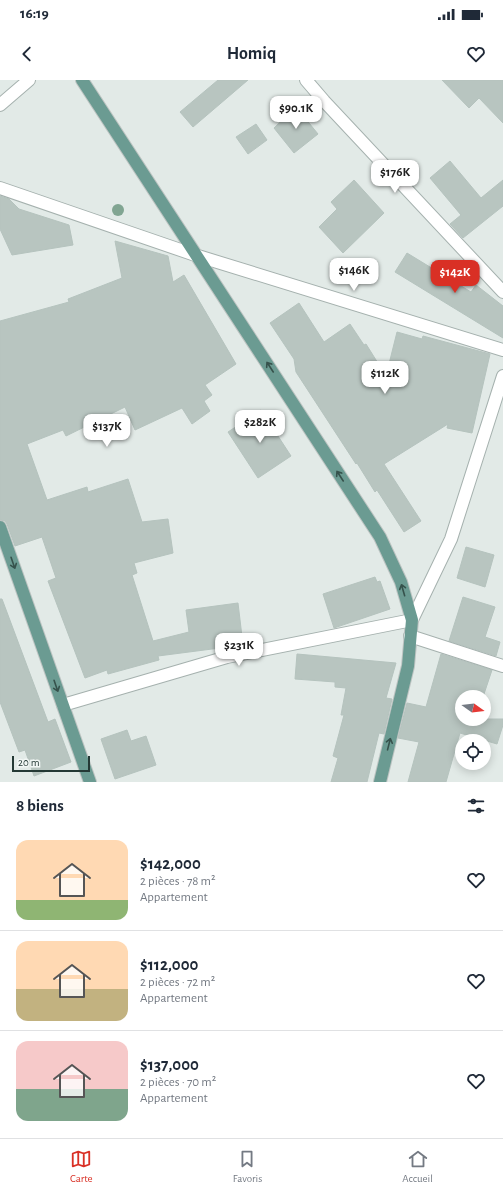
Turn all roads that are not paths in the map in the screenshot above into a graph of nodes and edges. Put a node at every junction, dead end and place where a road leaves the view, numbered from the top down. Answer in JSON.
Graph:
{"nodes":[{"id":1,"x":29,"y":80,"type":"edge"},
{"id":2,"x":82,"y":80,"type":"edge"},
{"id":3,"x":306,"y":80,"type":"edge"},
{"id":4,"x":0,"y":105,"type":"edge"},
{"id":5,"x":0,"y":188,"type":"edge"},
{"id":6,"x":198,"y":256,"type":"junction"},
{"id":7,"x":503,"y":292,"type":"edge"},
{"id":8,"x":503,"y":350,"type":"edge"},
{"id":9,"x":503,"y":376,"type":"edge"},
{"id":10,"x":0,"y":527,"type":"edge"},
{"id":11,"x":412,"y":620,"type":"junction"},
{"id":12,"x":410,"y":636,"type":"junction"},
{"id":13,"x":503,"y":666,"type":"edge"},
{"id":14,"x":63,"y":705,"type":"junction"},
{"id":15,"x":90,"y":782,"type":"edge"},
{"id":16,"x":380,"y":782,"type":"edge"}],
"edges":[{"from":1,"to":4,"type":"street"},
{"from":2,"to":6,"type":"main road"},
{"from":3,"to":7,"type":"street"},
{"from":5,"to":6,"type":"street"},
{"from":6,"to":8,"type":"street"},
{"from":11,"to":6,"type":"main road","one_way":true},
{"from":9,"to":11,"type":"street"},
{"from":10,"to":14,"type":"main road","one_way":true},
{"from":11,"to":12,"type":"main road"},
{"from":11,"to":14,"type":"street"},
{"from":12,"to":13,"type":"street"},
{"from":16,"to":12,"type":"main road","one_way":true},
{"from":14,"to":15,"type":"main road"}]}
